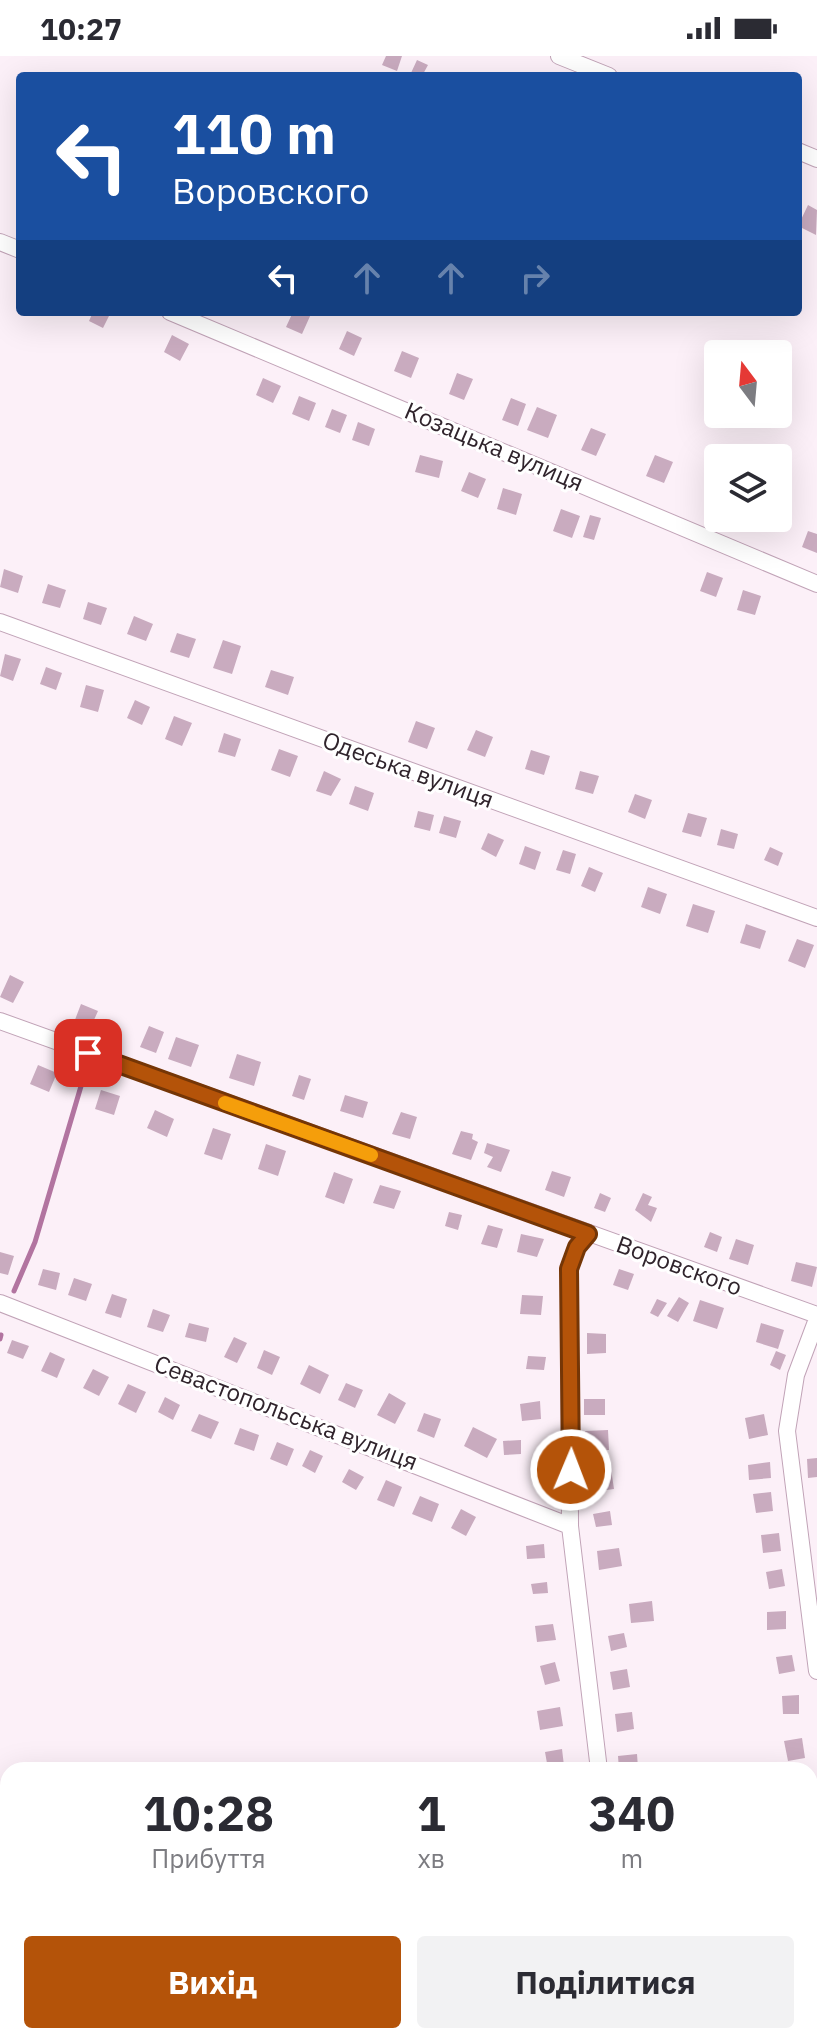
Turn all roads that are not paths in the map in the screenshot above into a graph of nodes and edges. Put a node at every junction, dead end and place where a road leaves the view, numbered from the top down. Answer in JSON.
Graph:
{"nodes":[{"id":1,"x":559,"y":56,"type":"edge"},
{"id":2,"x":599,"y":72,"type":"edge"},
{"id":3,"x":180,"y":316,"type":"edge"},
{"id":4,"x":817,"y":584,"type":"edge"},
{"id":5,"x":0,"y":622,"type":"edge"},
{"id":6,"x":817,"y":918,"type":"edge"},
{"id":7,"x":0,"y":1021,"type":"edge"},
{"id":8,"x":588,"y":1234,"type":"junction"},
{"id":9,"x":0,"y":1303,"type":"edge"},
{"id":10,"x":817,"y":1317,"type":"edge"},
{"id":11,"x":570,"y":1526,"type":"junction"},
{"id":12,"x":817,"y":1671,"type":"edge"},
{"id":13,"x":598,"y":1762,"type":"edge"}],
"edges":[{"from":1,"to":2,"type":"street"},
{"from":3,"to":4,"type":"street","name":"Козацька вулиця"},
{"from":5,"to":6,"type":"street","name":"Одеська вулиця"},
{"from":7,"to":8,"type":"street","name":"Воровского"},
{"from":8,"to":10,"type":"street","name":"Воровского"},
{"from":8,"to":11,"type":"street"},
{"from":9,"to":11,"type":"street","name":"Севастопольська вулиця"},
{"from":10,"to":12,"type":"street"},
{"from":11,"to":13,"type":"street"}]}
